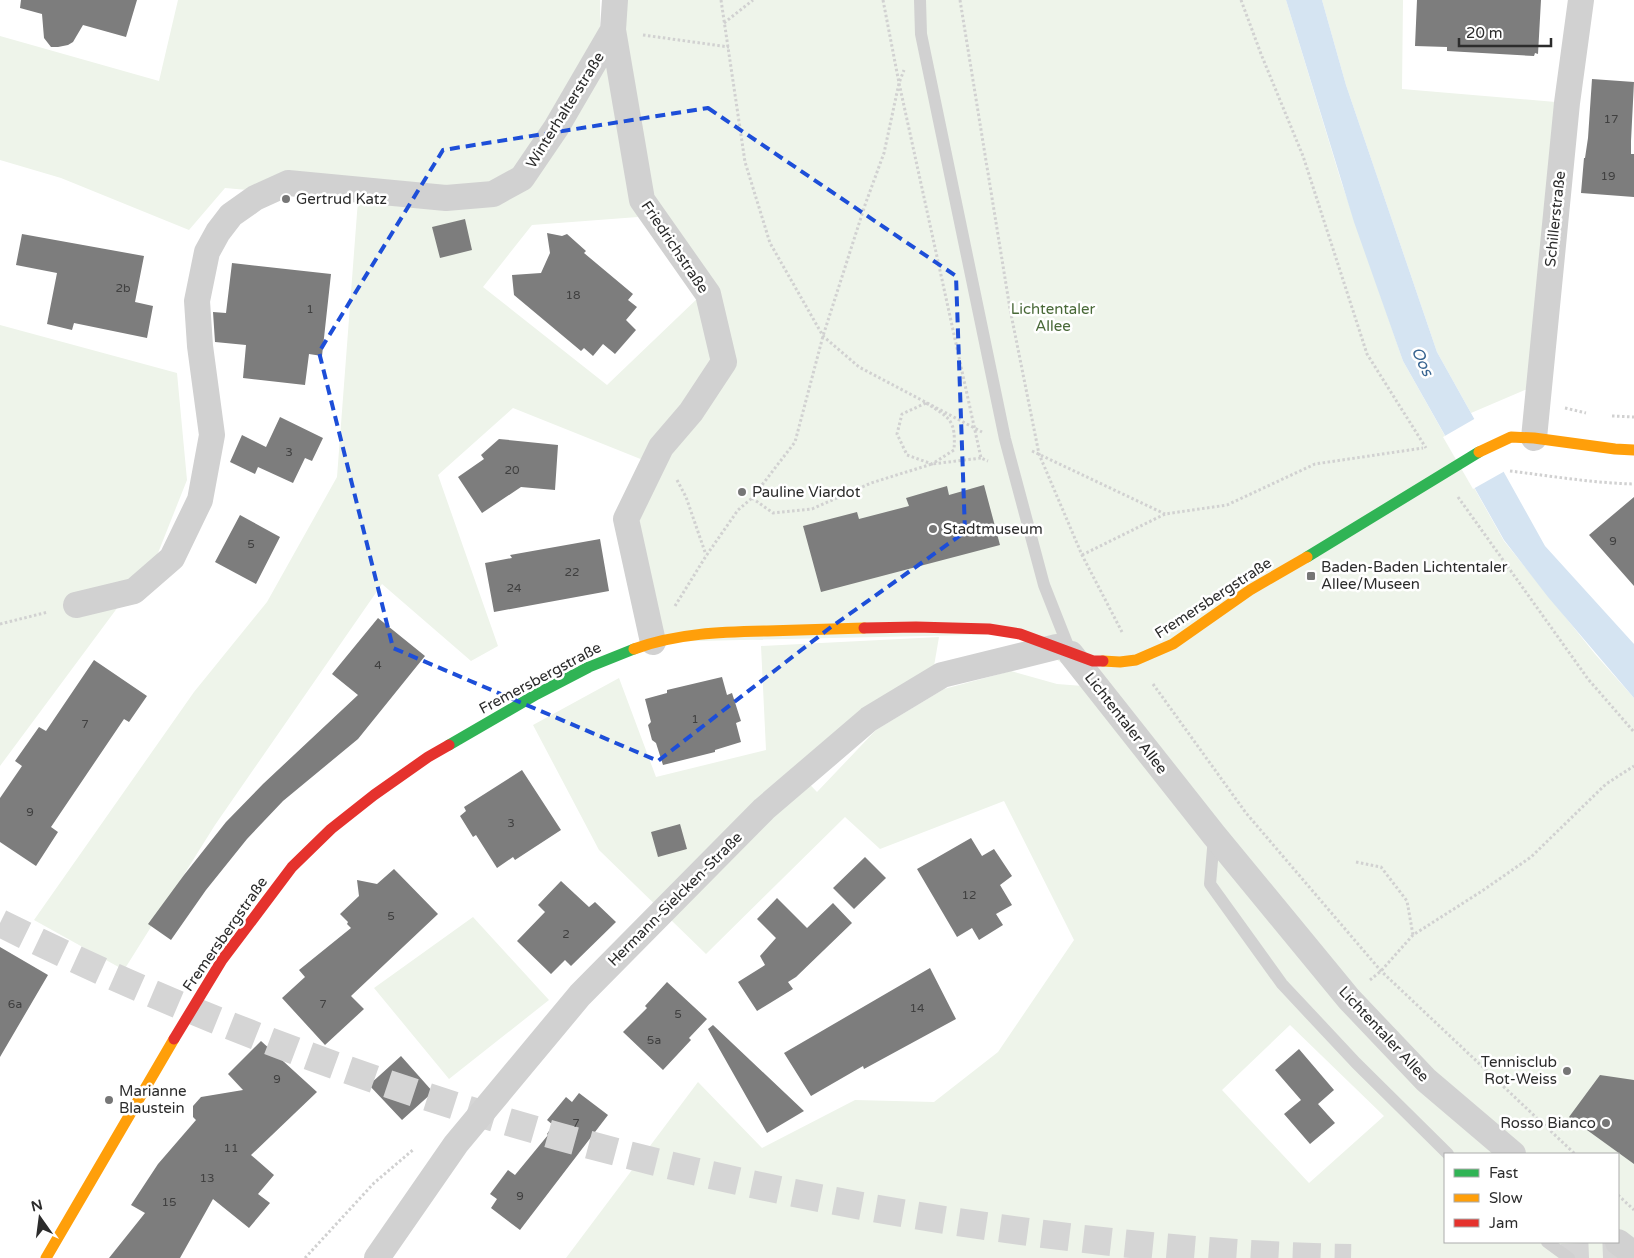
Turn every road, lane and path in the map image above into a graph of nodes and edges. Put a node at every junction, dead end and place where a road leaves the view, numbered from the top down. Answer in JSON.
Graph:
{"nodes":[{"id":1,"x":615,"y":0,"type":"edge"},
{"id":2,"x":721,"y":0,"type":"edge"},
{"id":3,"x":753,"y":0,"type":"edge"},
{"id":4,"x":883,"y":0,"type":"edge"},
{"id":5,"x":920,"y":0,"type":"edge"},
{"id":6,"x":960,"y":0,"type":"edge"},
{"id":7,"x":1241,"y":0,"type":"edge"},
{"id":8,"x":1581,"y":0,"type":"edge"},
{"id":9,"x":724,"y":24,"type":"junction"},
{"id":10,"x":613,"y":30,"type":"junction"},
{"id":11,"x":921,"y":34,"type":"junction"},
{"id":12,"x":676,"y":41,"type":"dead end"},
{"id":13,"x":729,"y":47,"type":"junction"},
{"id":14,"x":899,"y":83,"type":"junction"},
{"id":15,"x":823,"y":336,"type":"junction"},
{"id":16,"x":926,"y":403,"type":"junction"},
{"id":17,"x":976,"y":430,"type":"junction"},
{"id":18,"x":1534,"y":438,"type":"junction"},
{"id":19,"x":1004,"y":439,"type":"junction"},
{"id":20,"x":661,"y":447,"type":"junction"},
{"id":21,"x":1634,"y":450,"type":"edge"},
{"id":22,"x":1039,"y":454,"type":"junction"},
{"id":23,"x":981,"y":458,"type":"junction"},
{"id":24,"x":932,"y":464,"type":"junction"},
{"id":25,"x":1506,"y":470,"type":"dead end"},
{"id":26,"x":1014,"y":472,"type":"junction"},
{"id":27,"x":1442,"y":473,"type":"junction"},
{"id":28,"x":1634,"y":484,"type":"edge"},
{"id":29,"x":752,"y":498,"type":"junction"},
{"id":30,"x":1164,"y":514,"type":"junction"},
{"id":31,"x":1082,"y":555,"type":"junction"},
{"id":32,"x":706,"y":556,"type":"junction"},
{"id":33,"x":76,"y":605,"type":"joint"},
{"id":34,"x":0,"y":624,"type":"edge"},
{"id":35,"x":653,"y":642,"type":"junction"},
{"id":36,"x":1064,"y":650,"type":"junction"},
{"id":37,"x":1136,"y":660,"type":"junction"},
{"id":38,"x":1634,"y":732,"type":"edge"},
{"id":39,"x":1634,"y":766,"type":"edge"},
{"id":40,"x":1214,"y":835,"type":"junction"},
{"id":41,"x":1356,"y":862,"type":"dead end"},
{"id":42,"x":1413,"y":935,"type":"junction"},
{"id":43,"x":1381,"y":970,"type":"junction"},
{"id":44,"x":1349,"y":999,"type":"junction"},
{"id":45,"x":1447,"y":1153,"type":"edge"},
{"id":46,"x":1512,"y":1153,"type":"edge"},
{"id":47,"x":1574,"y":1153,"type":"edge"},
{"id":48,"x":1619,"y":1196,"type":"edge"},
{"id":49,"x":1634,"y":1210,"type":"edge"},
{"id":50,"x":1548,"y":1243,"type":"edge"},
{"id":51,"x":1619,"y":1243,"type":"edge"},
{"id":52,"x":1634,"y":1254,"type":"edge"},
{"id":53,"x":46,"y":1258,"type":"edge"},
{"id":54,"x":377,"y":1258,"type":"edge"},
{"id":55,"x":1569,"y":1258,"type":"edge"}],
"edges":[{"from":1,"to":10,"type":"street","name":"Friedrichstraße"},
{"from":2,"to":9,"type":"path"},
{"from":3,"to":9,"type":"path"},
{"from":4,"to":14,"type":"path"},
{"from":5,"to":11,"type":"lane","name":"Lichtentaler Allee"},
{"from":6,"to":22,"type":"path"},
{"from":7,"to":30,"type":"path"},
{"from":8,"to":18,"type":"street","name":"Schillerstraße"},
{"from":9,"to":13,"type":"path"},
{"from":10,"to":20,"type":"street","name":"Friedrichstraße"},
{"from":10,"to":33,"type":"street","name":"Winterhalterstraße"},
{"from":11,"to":14,"type":"path"},
{"from":11,"to":19,"type":"lane","name":"Lichtentaler Allee"},
{"from":12,"to":13,"type":"path"},
{"from":13,"to":15,"type":"path"},
{"from":14,"to":15,"type":"path"},
{"from":14,"to":17,"type":"path"},
{"from":15,"to":16,"type":"path"},
{"from":15,"to":29,"type":"path"},
{"from":16,"to":17,"type":"path"},
{"from":16,"to":24,"type":"path"},
{"from":16,"to":24,"type":"path"},
{"from":17,"to":19,"type":"path"},
{"from":17,"to":23,"type":"path"},
{"from":18,"to":21,"type":"main road","name":"Fremersbergstraße"},
{"from":18,"to":27,"type":"main road","name":"Fremersbergstraße"},
{"from":19,"to":22,"type":"path"},
{"from":19,"to":26,"type":"lane","name":"Lichtentaler Allee"},
{"from":20,"to":32,"type":"path"},
{"from":20,"to":35,"type":"street","name":"Friedrichstraße"},
{"from":22,"to":30,"type":"path"},
{"from":22,"to":31,"type":"path"},
{"from":23,"to":24,"type":"path"},
{"from":23,"to":26,"type":"path"},
{"from":24,"to":29,"type":"path"},
{"from":25,"to":28,"type":"path"},
{"from":26,"to":36,"type":"lane","name":"Lichtentaler Allee"},
{"from":27,"to":37,"type":"main road","name":"Fremersbergstraße"},
{"from":27,"to":38,"type":"path"},
{"from":29,"to":32,"type":"path"},
{"from":30,"to":31,"type":"path"},
{"from":31,"to":37,"type":"path"},
{"from":32,"to":35,"type":"path"},
{"from":33,"to":34,"type":"path"},
{"from":35,"to":36,"type":"main road","name":"Fremersbergstraße"},
{"from":35,"to":53,"type":"main road","name":"Fremersbergstraße"},
{"from":36,"to":37,"type":"main road","name":"Fremersbergstraße"},
{"from":36,"to":40,"type":"street","name":"Lichtentaler Allee"},
{"from":36,"to":54,"type":"street","name":"Hermann-Sielcken-Straße"},
{"from":37,"to":43,"type":"path"},
{"from":39,"to":42,"type":"path"},
{"from":40,"to":44,"type":"street","name":"Lichtentaler Allee"},
{"from":40,"to":45,"type":"lane"},
{"from":41,"to":42,"type":"path"},
{"from":42,"to":43,"type":"path"},
{"from":43,"to":44,"type":"path"},
{"from":43,"to":47,"type":"path"},
{"from":44,"to":46,"type":"street","name":"Lichtentaler Allee"},
{"from":48,"to":49,"type":"path"},
{"from":50,"to":55,"type":"lane"},
{"from":51,"to":52,"type":"street"}]}
